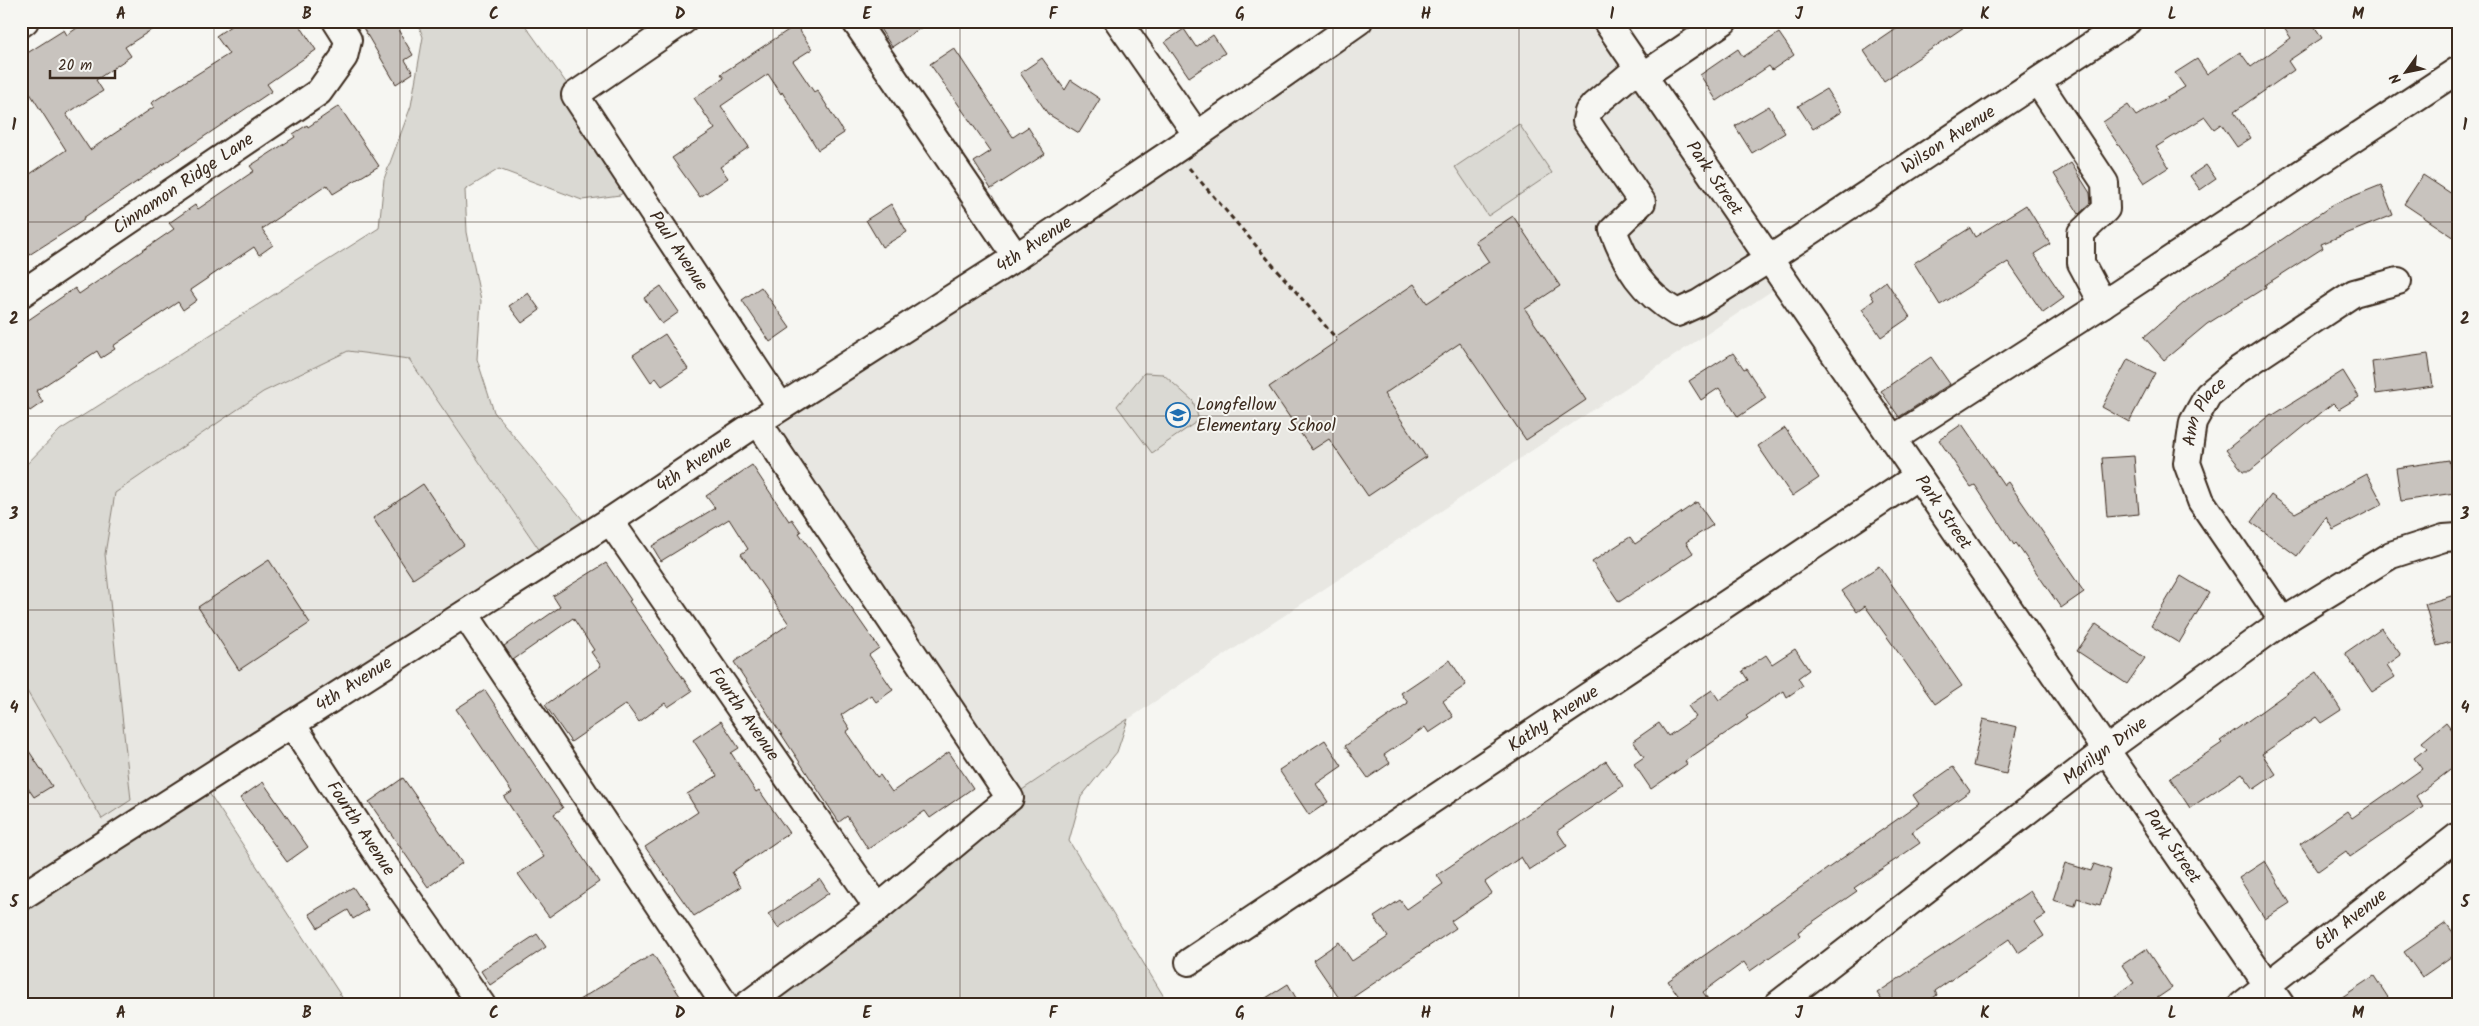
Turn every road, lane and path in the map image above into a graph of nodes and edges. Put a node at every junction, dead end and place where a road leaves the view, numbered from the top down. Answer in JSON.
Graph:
{"nodes":[{"id":1,"x":25,"y":21,"type":"edge"},
{"id":2,"x":336,"y":21,"type":"edge"},
{"id":3,"x":683,"y":21,"type":"edge"},
{"id":4,"x":855,"y":21,"type":"edge"},
{"id":5,"x":1118,"y":21,"type":"edge"},
{"id":6,"x":1360,"y":21,"type":"edge"},
{"id":7,"x":1606,"y":21,"type":"edge"},
{"id":8,"x":1724,"y":21,"type":"edge"},
{"id":9,"x":2128,"y":21,"type":"edge"},
{"id":10,"x":21,"y":24,"type":"edge"},
{"id":11,"x":2458,"y":70,"type":"edge"},
{"id":12,"x":1641,"y":72,"type":"junction"},
{"id":13,"x":2038,"y":82,"type":"junction"},
{"id":14,"x":1196,"y":135,"type":"junction"},
{"id":15,"x":1173,"y":150,"type":"junction"},
{"id":16,"x":1016,"y":257,"type":"junction"},
{"id":17,"x":1770,"y":259,"type":"junction"},
{"id":18,"x":2398,"y":281,"type":"dead end"},
{"id":19,"x":21,"y":294,"type":"edge"},
{"id":20,"x":2104,"y":304,"type":"junction"},
{"id":21,"x":1335,"y":338,"type":"dead end"},
{"id":22,"x":781,"y":407,"type":"junction"},
{"id":23,"x":758,"y":422,"type":"junction"},
{"id":24,"x":1893,"y":439,"type":"junction"},
{"id":25,"x":1918,"y":476,"type":"junction"},
{"id":26,"x":610,"y":521,"type":"junction"},
{"id":27,"x":2458,"y":537,"type":"edge"},
{"id":28,"x":464,"y":614,"type":"junction"},
{"id":29,"x":2283,"y":621,"type":"junction"},
{"id":30,"x":292,"y":724,"type":"junction"},
{"id":31,"x":2106,"y":750,"type":"junction"},
{"id":32,"x":2458,"y":836,"type":"edge"},
{"id":33,"x":21,"y":897,"type":"edge"},
{"id":34,"x":878,"y":908,"type":"junction"},
{"id":35,"x":1189,"y":962,"type":"dead end"},
{"id":36,"x":2274,"y":995,"type":"edge"},
{"id":37,"x":482,"y":1005,"type":"edge"},
{"id":38,"x":725,"y":1005,"type":"edge"},
{"id":39,"x":747,"y":1005,"type":"edge"},
{"id":40,"x":1776,"y":1005,"type":"edge"},
{"id":41,"x":2242,"y":1005,"type":"edge"}],
"edges":[{"from":1,"to":10,"type":"street"},
{"from":2,"to":19,"type":"street","name":"Cinnamon Ridge Lane"},
{"from":3,"to":22,"type":"street","name":"Paul Avenue"},
{"from":4,"to":16,"type":"street"},
{"from":5,"to":14,"type":"street"},
{"from":6,"to":14,"type":"street","name":"4th Avenue"},
{"from":7,"to":12,"type":"street","name":"Park Street"},
{"from":8,"to":12,"type":"street"},
{"from":9,"to":13,"type":"street","name":"Wilson Avenue"},
{"from":11,"to":20,"type":"street"},
{"from":12,"to":17,"type":"street","name":"Park Street"},
{"from":12,"to":17,"type":"street","name":"Wilson Avenue"},
{"from":13,"to":17,"type":"street","name":"Wilson Avenue"},
{"from":13,"to":20,"type":"street"},
{"from":14,"to":15,"type":"street","name":"4th Avenue"},
{"from":15,"to":16,"type":"street","name":"4th Avenue"},
{"from":15,"to":21,"type":"path"},
{"from":16,"to":22,"type":"street","name":"4th Avenue"},
{"from":17,"to":24,"type":"street","name":"Park Street"},
{"from":18,"to":29,"type":"street","name":"Ann Place"},
{"from":20,"to":24,"type":"street"},
{"from":22,"to":23,"type":"street","name":"4th Avenue"},
{"from":23,"to":26,"type":"street","name":"4th Avenue"},
{"from":23,"to":34,"type":"street"},
{"from":24,"to":25,"type":"street","name":"Park Street"},
{"from":25,"to":31,"type":"street","name":"Park Street"},
{"from":25,"to":35,"type":"street","name":"Kathy Avenue"},
{"from":26,"to":28,"type":"street","name":"4th Avenue"},
{"from":26,"to":34,"type":"street","name":"Fourth Avenue"},
{"from":27,"to":29,"type":"street","name":"Marilyn Drive"},
{"from":28,"to":30,"type":"street","name":"4th Avenue"},
{"from":28,"to":38,"type":"street"},
{"from":29,"to":31,"type":"street","name":"Marilyn Drive"},
{"from":30,"to":33,"type":"street","name":"4th Avenue"},
{"from":30,"to":37,"type":"street","name":"Fourth Avenue"},
{"from":31,"to":36,"type":"street","name":"Park Street"},
{"from":31,"to":40,"type":"street","name":"Marilyn Drive"},
{"from":32,"to":36,"type":"street","name":"6th Avenue"},
{"from":34,"to":39,"type":"street"},
{"from":36,"to":41,"type":"street","name":"6th Avenue"}]}
